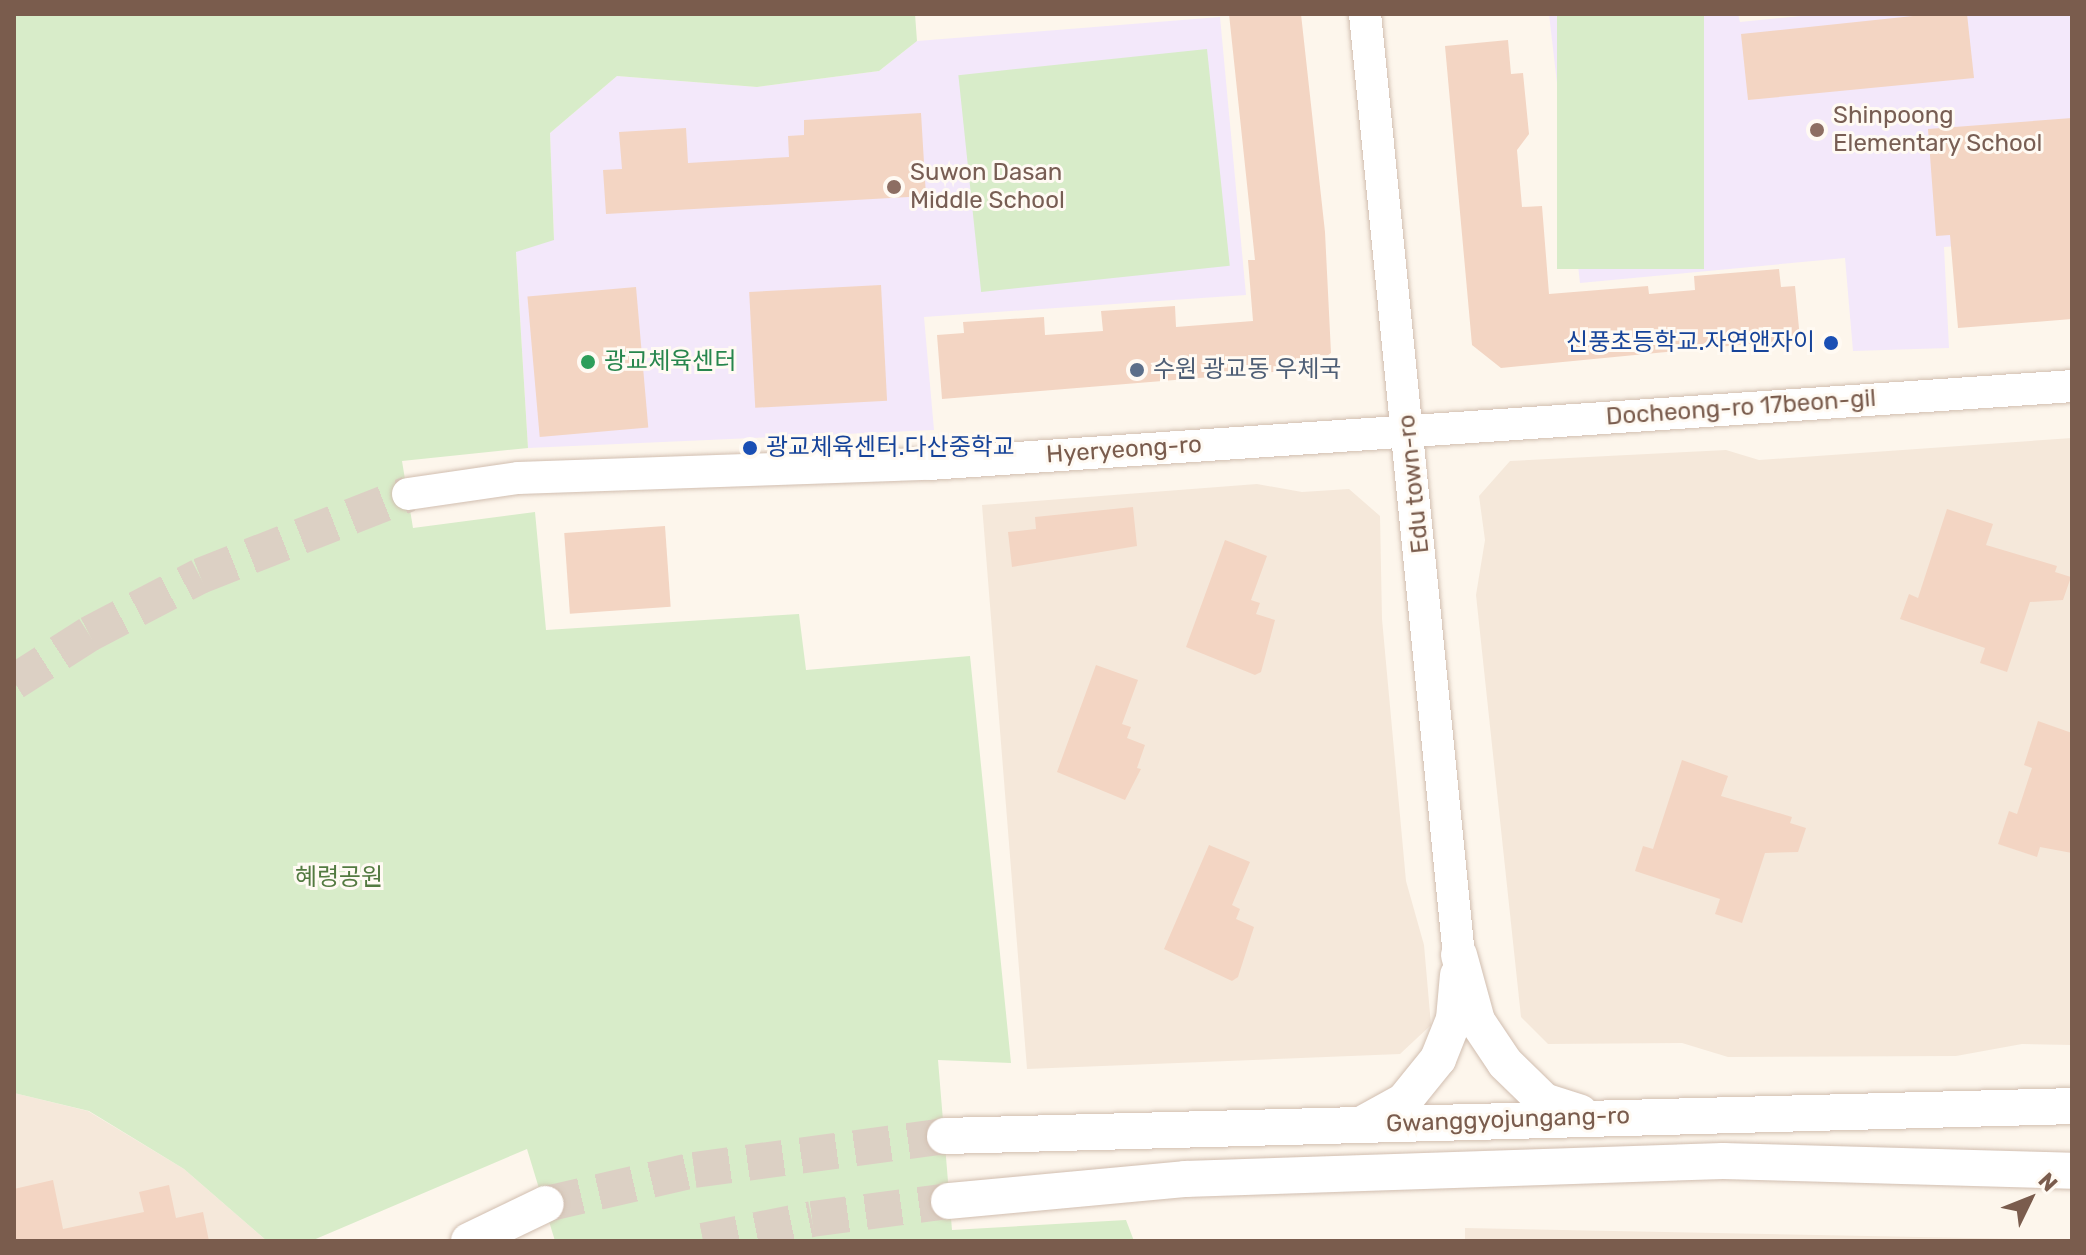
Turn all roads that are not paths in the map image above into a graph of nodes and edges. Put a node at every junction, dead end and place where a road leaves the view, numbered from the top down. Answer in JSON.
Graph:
{"nodes":[{"id":1,"x":1365,"y":14,"type":"edge"},
{"id":2,"x":2072,"y":386,"type":"edge"},
{"id":3,"x":1409,"y":430,"type":"junction"},
{"id":4,"x":408,"y":494,"type":"tunnel mouth"},
{"id":5,"x":1459,"y":955,"type":"junction"},
{"id":6,"x":2072,"y":1106,"type":"edge"},
{"id":7,"x":1591,"y":1116,"type":"junction"},
{"id":8,"x":1361,"y":1125,"type":"junction"},
{"id":9,"x":945,"y":1136,"type":"tunnel mouth"},
{"id":10,"x":2072,"y":1171,"type":"edge"},
{"id":11,"x":949,"y":1201,"type":"tunnel mouth"},
{"id":12,"x":546,"y":1204,"type":"tunnel mouth"},
{"id":13,"x":469,"y":1241,"type":"edge"}],
"edges":[{"from":1,"to":3,"type":"street","name":"Edu town-ro"},
{"from":2,"to":3,"type":"street","name":"Docheong-ro 17beon-gil"},
{"from":3,"to":4,"type":"street","name":"Hyeryeong-ro"},
{"from":3,"to":5,"type":"street","name":"Edu town-ro"},
{"from":5,"to":7,"type":"main road"},
{"from":5,"to":8,"type":"main road"},
{"from":6,"to":7,"type":"main road","name":"Gwanggyojungang-ro"},
{"from":7,"to":8,"type":"main road","name":"Gwanggyojungang-ro"},
{"from":8,"to":9,"type":"main road","name":"Gwanggyojungang-ro"},
{"from":10,"to":11,"type":"main road","name":"Gwanggyojungang-ro"},
{"from":12,"to":13,"type":"main road"}]}
